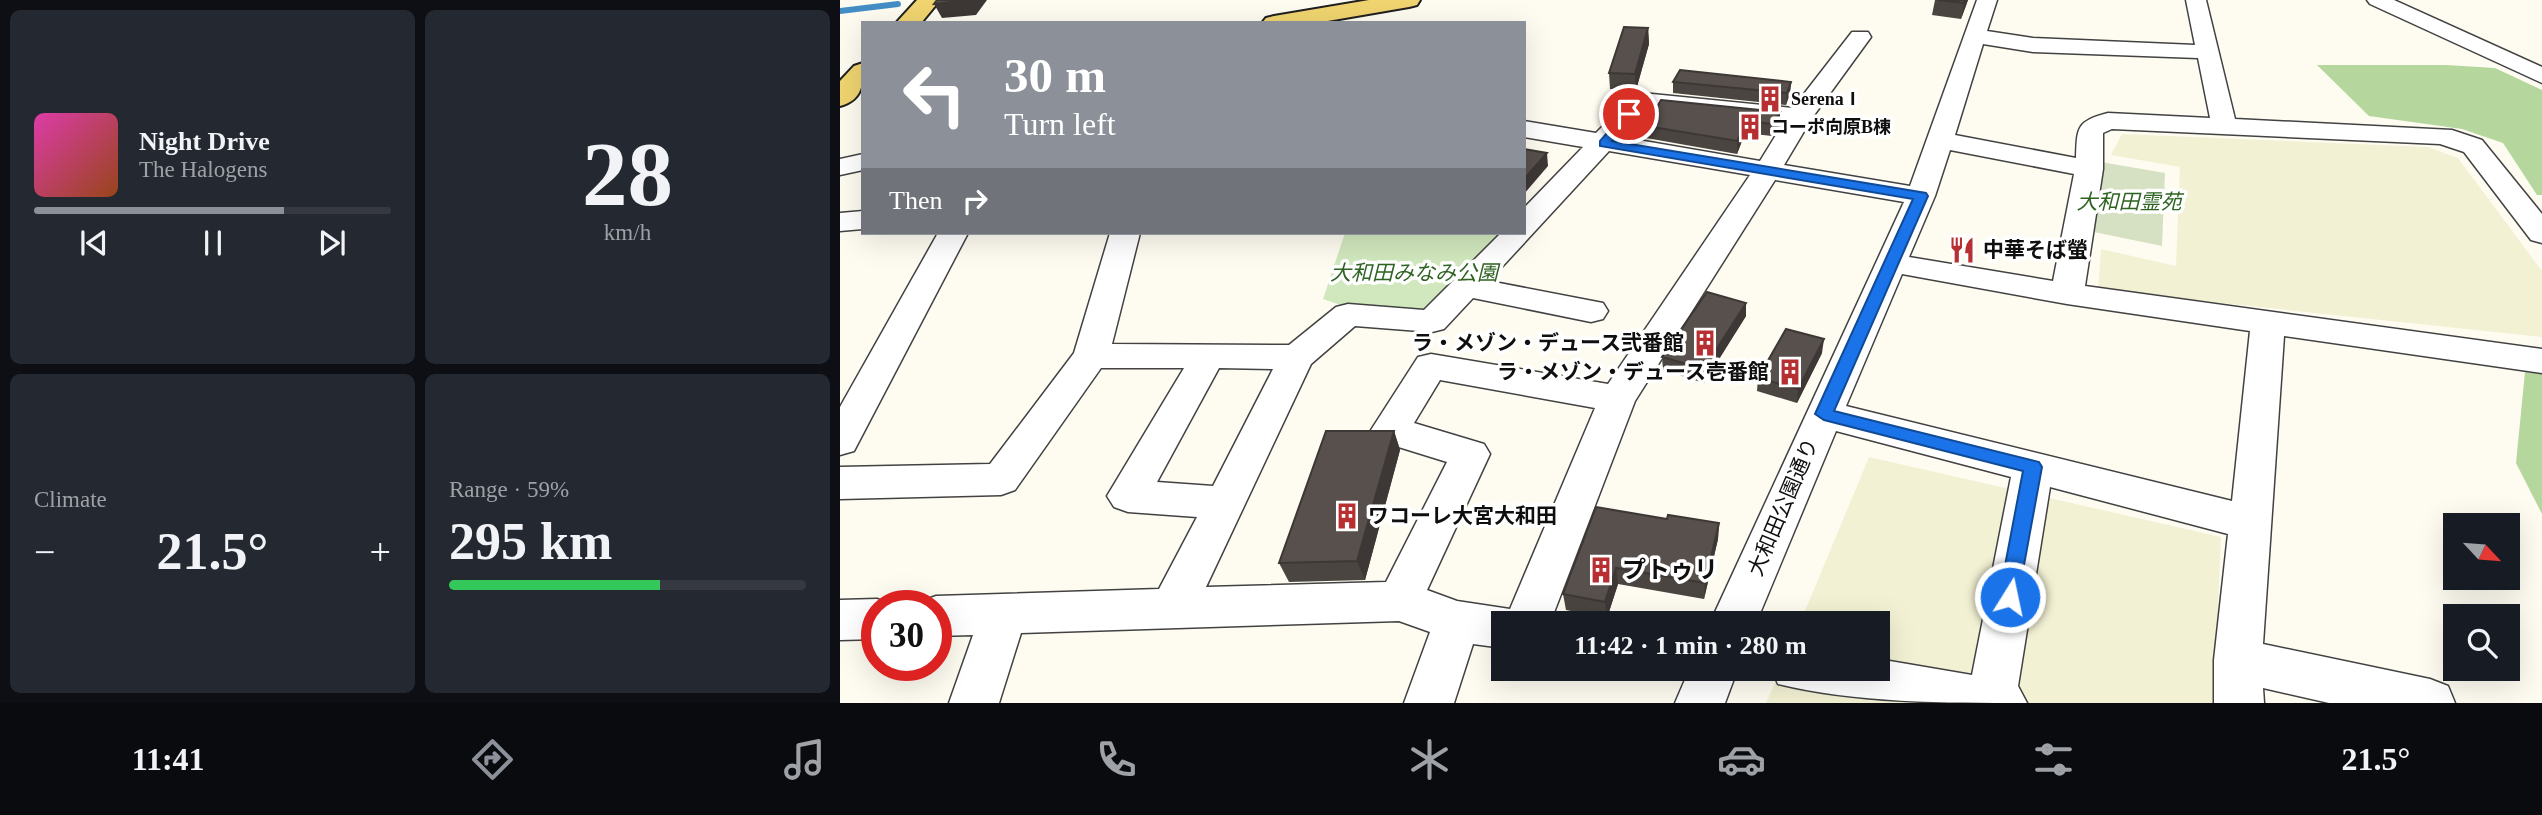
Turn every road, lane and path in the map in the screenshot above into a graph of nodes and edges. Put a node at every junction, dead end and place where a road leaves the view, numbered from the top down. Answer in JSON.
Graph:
{"nodes":[{"id":1,"x":929,"y":0,"type":"edge"},
{"id":2,"x":1409,"y":0,"type":"edge"},
{"id":3,"x":1987,"y":0,"type":"edge"},
{"id":4,"x":2196,"y":0,"type":"edge"},
{"id":5,"x":2377,"y":0,"type":"edge"},
{"id":6,"x":910,"y":21,"type":"edge"},
{"id":7,"x":1286,"y":21,"type":"edge"},
{"id":8,"x":1975,"y":36,"type":"junction"},
{"id":9,"x":1860,"y":37,"type":"dead end"},
{"id":10,"x":2208,"y":52,"type":"junction"},
{"id":11,"x":856,"y":75,"type":"edge"},
{"id":12,"x":2542,"y":76,"type":"edge"},
{"id":13,"x":840,"y":98,"type":"edge"},
{"id":14,"x":1800,"y":116,"type":"junction"},
{"id":15,"x":2224,"y":126,"type":"junction"},
{"id":16,"x":1526,"y":129,"type":"edge"},
{"id":17,"x":1941,"y":140,"type":"junction"},
{"id":18,"x":1604,"y":143,"type":"junction"},
{"id":19,"x":861,"y":162,"type":"edge"},
{"id":20,"x":840,"y":167,"type":"edge"},
{"id":21,"x":2088,"y":169,"type":"junction"},
{"id":22,"x":1767,"y":170,"type":"junction"},
{"id":23,"x":1921,"y":196,"type":"junction"},
{"id":24,"x":2529,"y":202,"type":"edge"},
{"id":25,"x":861,"y":220,"type":"edge"},
{"id":26,"x":840,"y":222,"type":"edge"},
{"id":27,"x":1526,"y":222,"type":"edge"},
{"id":28,"x":2542,"y":234,"type":"edge"},
{"id":29,"x":952,"y":235,"type":"edge"},
{"id":30,"x":1124,"y":235,"type":"edge"},
{"id":31,"x":1514,"y":235,"type":"edge"},
{"id":32,"x":1891,"y":263,"type":"junction"},
{"id":33,"x":1465,"y":287,"type":"junction"},
{"id":34,"x":2067,"y":294,"type":"junction"},
{"id":35,"x":1591,"y":311,"type":"dead end"},
{"id":36,"x":2268,"y":324,"type":"junction"},
{"id":37,"x":1091,"y":356,"type":"junction"},
{"id":38,"x":1208,"y":357,"type":"junction"},
{"id":39,"x":1297,"y":358,"type":"junction"},
{"id":40,"x":2542,"y":361,"type":"edge"},
{"id":41,"x":1617,"y":399,"type":"junction"},
{"id":42,"x":1824,"y":414,"type":"junction"},
{"id":43,"x":840,"y":441,"type":"edge"},
{"id":44,"x":2033,"y":467,"type":"junction"},
{"id":45,"x":840,"y":483,"type":"edge"},
{"id":46,"x":1225,"y":503,"type":"junction"},
{"id":47,"x":2252,"y":523,"type":"junction"},
{"id":48,"x":1399,"y":601,"type":"junction"},
{"id":49,"x":1172,"y":608,"type":"junction"},
{"id":50,"x":1532,"y":611,"type":"edge"},
{"id":51,"x":1738,"y":611,"type":"edge"},
{"id":52,"x":1004,"y":613,"type":"junction"},
{"id":53,"x":952,"y":615,"type":"edge"},
{"id":54,"x":861,"y":619,"type":"edge"},
{"id":55,"x":840,"y":620,"type":"edge"},
{"id":56,"x":1457,"y":621,"type":"junction"},
{"id":57,"x":1491,"y":625,"type":"edge"},
{"id":58,"x":1871,"y":681,"type":"edge"},
{"id":59,"x":2239,"y":681,"type":"edge"},
{"id":60,"x":1995,"y":702,"type":"edge"},
{"id":61,"x":974,"y":703,"type":"edge"},
{"id":62,"x":1429,"y":703,"type":"edge"},
{"id":63,"x":2430,"y":703,"type":"edge"}],
"edges":[{"from":1,"to":6,"type":"main road"},
{"from":2,"to":7,"type":"main road"},
{"from":3,"to":8,"type":"street","name":"大和田公園通り"},
{"from":4,"to":10,"type":"street"},
{"from":5,"to":12,"type":"street"},
{"from":8,"to":10,"type":"street"},
{"from":8,"to":17,"type":"street","name":"大和田公園通り"},
{"from":9,"to":14,"type":"street"},
{"from":10,"to":15,"type":"street"},
{"from":11,"to":13,"type":"main road"},
{"from":14,"to":18,"type":"street"},
{"from":14,"to":22,"type":"street"},
{"from":15,"to":21,"type":"street"},
{"from":15,"to":24,"type":"street"},
{"from":16,"to":18,"type":"street"},
{"from":17,"to":21,"type":"street"},
{"from":17,"to":23,"type":"street","name":"大和田公園通り"},
{"from":18,"to":22,"type":"street"},
{"from":18,"to":27,"type":"street"},
{"from":19,"to":20,"type":"street"},
{"from":21,"to":34,"type":"street"},
{"from":22,"to":23,"type":"street"},
{"from":22,"to":41,"type":"street"},
{"from":23,"to":32,"type":"street","name":"大和田公園通り"},
{"from":24,"to":28,"type":"street"},
{"from":25,"to":26,"type":"street"},
{"from":29,"to":43,"type":"street"},
{"from":30,"to":37,"type":"street"},
{"from":31,"to":33,"type":"street"},
{"from":32,"to":34,"type":"street"},
{"from":32,"to":42,"type":"street","name":"大和田公園通り"},
{"from":33,"to":35,"type":"street"},
{"from":33,"to":39,"type":"street"},
{"from":34,"to":36,"type":"street"},
{"from":36,"to":40,"type":"street"},
{"from":36,"to":47,"type":"street"},
{"from":37,"to":38,"type":"street"},
{"from":37,"to":45,"type":"street"},
{"from":38,"to":39,"type":"street"},
{"from":38,"to":46,"type":"street"},
{"from":39,"to":46,"type":"street"},
{"from":41,"to":48,"type":"street"},
{"from":41,"to":50,"type":"street"},
{"from":42,"to":44,"type":"street"},
{"from":42,"to":51,"type":"street","name":"大和田公園通り"},
{"from":44,"to":47,"type":"street"},
{"from":44,"to":60,"type":"street"},
{"from":46,"to":49,"type":"street"},
{"from":47,"to":59,"type":"street"},
{"from":48,"to":49,"type":"street"},
{"from":48,"to":56,"type":"street"},
{"from":49,"to":52,"type":"street"},
{"from":52,"to":53,"type":"street"},
{"from":52,"to":61,"type":"street"},
{"from":54,"to":55,"type":"street"},
{"from":56,"to":57,"type":"street"},
{"from":56,"to":62,"type":"street"},
{"from":58,"to":60,"type":"street"},
{"from":59,"to":63,"type":"street"}]}
